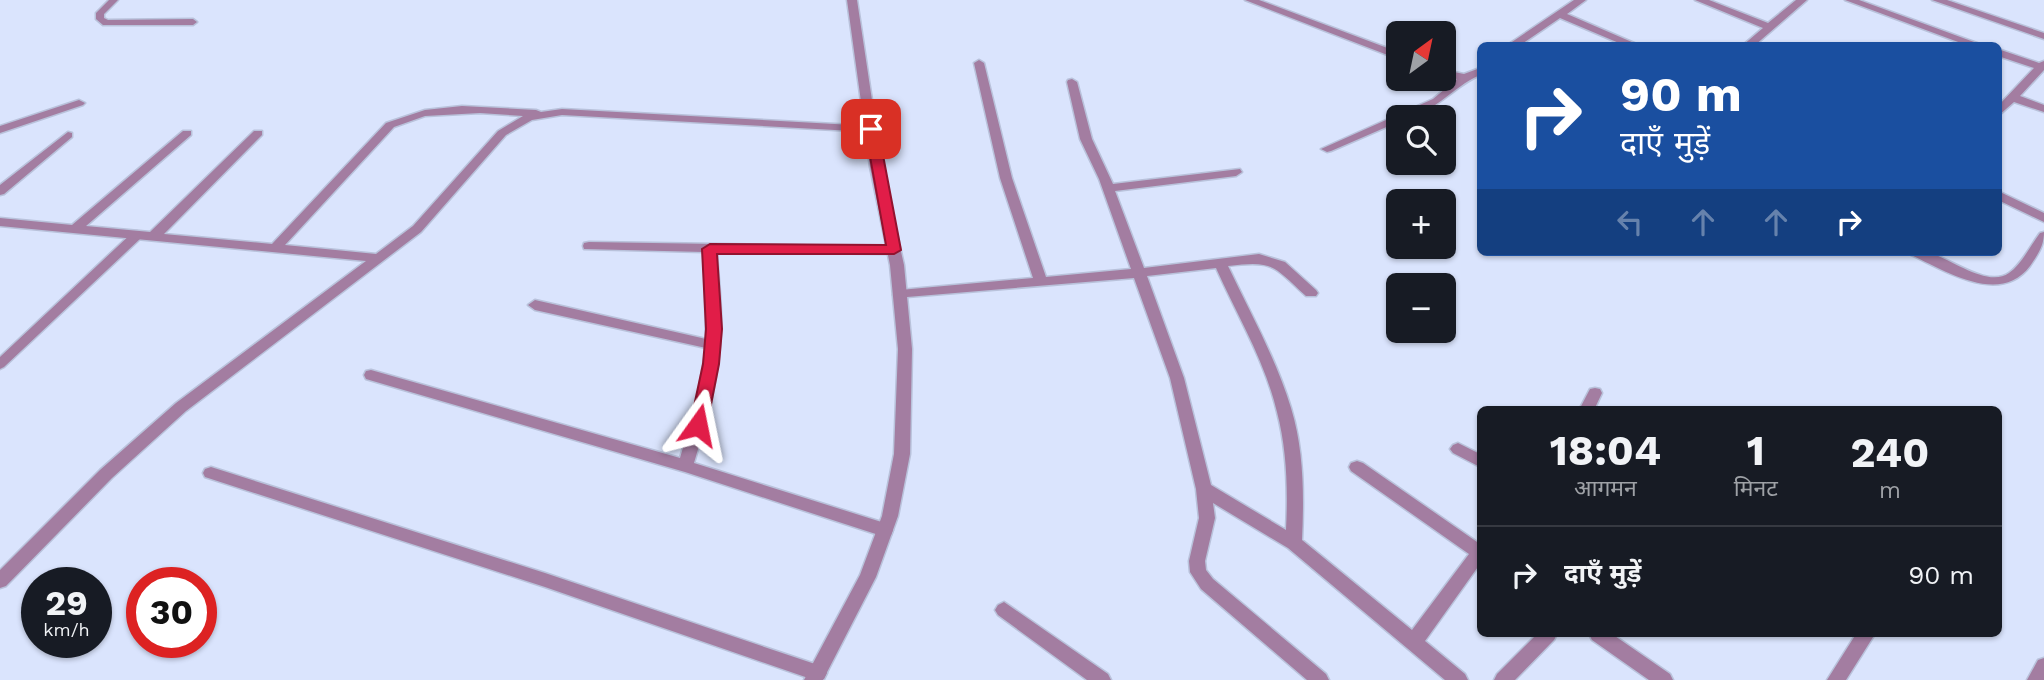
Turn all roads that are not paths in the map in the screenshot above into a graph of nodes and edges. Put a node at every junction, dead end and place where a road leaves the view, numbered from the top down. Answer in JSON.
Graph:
{"nodes":[{"id":1,"x":114,"y":0,"type":"edge"},
{"id":2,"x":852,"y":0,"type":"edge"},
{"id":3,"x":1250,"y":0,"type":"edge"},
{"id":4,"x":1581,"y":0,"type":"edge"},
{"id":5,"x":1700,"y":0,"type":"edge"},
{"id":6,"x":1802,"y":0,"type":"edge"},
{"id":7,"x":1850,"y":0,"type":"edge"},
{"id":8,"x":1937,"y":0,"type":"edge"},
{"id":9,"x":1561,"y":15,"type":"junction"},
{"id":10,"x":193,"y":22,"type":"dead end"},
{"id":11,"x":1770,"y":27,"type":"junction"},
{"id":12,"x":2044,"y":36,"type":"edge"},
{"id":13,"x":1517,"y":42,"type":"edge"},
{"id":14,"x":1626,"y":42,"type":"edge"},
{"id":15,"x":1752,"y":42,"type":"edge"},
{"id":16,"x":1969,"y":42,"type":"edge"},
{"id":17,"x":1386,"y":51,"type":"edge"},
{"id":18,"x":2002,"y":53,"type":"edge"},
{"id":19,"x":979,"y":63,"type":"dead end"},
{"id":20,"x":2043,"y":66,"type":"edge"},
{"id":21,"x":1477,"y":72,"type":"edge"},
{"id":22,"x":1456,"y":75,"type":"edge"},
{"id":23,"x":1465,"y":77,"type":"junction"},
{"id":24,"x":1072,"y":82,"type":"dead end"},
{"id":25,"x":2014,"y":98,"type":"junction"},
{"id":26,"x":79,"y":103,"type":"dead end"},
{"id":27,"x":1428,"y":105,"type":"edge"},
{"id":28,"x":2044,"y":108,"type":"edge"},
{"id":29,"x":2002,"y":109,"type":"edge"},
{"id":30,"x":547,"y":113,"type":"junction"},
{"id":31,"x":1386,"y":124,"type":"edge"},
{"id":32,"x":871,"y":129,"type":"junction"},
{"id":33,"x":0,"y":130,"type":"edge"},
{"id":34,"x":187,"y":133,"type":"dead end"},
{"id":35,"x":258,"y":133,"type":"dead end"},
{"id":36,"x":68,"y":135,"type":"dead end"},
{"id":37,"x":1327,"y":149,"type":"dead end"},
{"id":38,"x":1236,"y":172,"type":"dead end"},
{"id":39,"x":1108,"y":188,"type":"junction"},
{"id":40,"x":0,"y":191,"type":"edge"},
{"id":41,"x":2002,"y":197,"type":"edge"},
{"id":42,"x":2044,"y":218,"type":"edge"},
{"id":43,"x":0,"y":222,"type":"edge"},
{"id":44,"x":75,"y":229,"type":"junction"},
{"id":45,"x":137,"y":235,"type":"junction"},
{"id":46,"x":154,"y":236,"type":"junction"},
{"id":47,"x":2044,"y":236,"type":"edge"},
{"id":48,"x":589,"y":246,"type":"dead end"},
{"id":49,"x":275,"y":248,"type":"junction"},
{"id":50,"x":710,"y":249,"type":"junction"},
{"id":51,"x":894,"y":250,"type":"junction"},
{"id":52,"x":1925,"y":256,"type":"edge"},
{"id":53,"x":379,"y":258,"type":"junction"},
{"id":54,"x":1220,"y":263,"type":"junction"},
{"id":55,"x":1137,"y":274,"type":"junction"},
{"id":56,"x":1041,"y":282,"type":"junction"},
{"id":57,"x":1311,"y":293,"type":"dead end"},
{"id":58,"x":900,"y":295,"type":"junction"},
{"id":59,"x":536,"y":305,"type":"dead end"},
{"id":60,"x":713,"y":345,"type":"junction"},
{"id":61,"x":0,"y":364,"type":"edge"},
{"id":62,"x":371,"y":375,"type":"dead end"},
{"id":63,"x":1595,"y":393,"type":"dead end"},
{"id":64,"x":1588,"y":406,"type":"edge"},
{"id":65,"x":1458,"y":449,"type":"dead end"},
{"id":66,"x":1477,"y":459,"type":"edge"},
{"id":67,"x":685,"y":466,"type":"junction"},
{"id":68,"x":1357,"y":467,"type":"dead end"},
{"id":69,"x":211,"y":473,"type":"dead end"},
{"id":70,"x":1204,"y":489,"type":"junction"},
{"id":71,"x":885,"y":530,"type":"junction"},
{"id":72,"x":1294,"y":543,"type":"junction"},
{"id":73,"x":1477,"y":551,"type":"edge"},
{"id":74,"x":1477,"y":556,"type":"edge"},
{"id":75,"x":0,"y":582,"type":"edge"},
{"id":76,"x":1004,"y":610,"type":"dead end"},
{"id":77,"x":1545,"y":637,"type":"edge"},
{"id":78,"x":1602,"y":637,"type":"edge"},
{"id":79,"x":1863,"y":637,"type":"edge"},
{"id":80,"x":1413,"y":643,"type":"junction"},
{"id":81,"x":2044,"y":666,"type":"edge"},
{"id":82,"x":816,"y":677,"type":"edge"},
{"id":83,"x":1102,"y":680,"type":"edge"},
{"id":84,"x":1320,"y":680,"type":"edge"},
{"id":85,"x":1459,"y":680,"type":"edge"},
{"id":86,"x":1503,"y":680,"type":"edge"},
{"id":87,"x":1664,"y":680,"type":"edge"},
{"id":88,"x":1836,"y":680,"type":"edge"},
{"id":89,"x":2036,"y":680,"type":"edge"}],
"edges":[{"from":1,"to":10,"type":"lane"},
{"from":2,"to":32,"type":"street"},
{"from":3,"to":17,"type":"street"},
{"from":4,"to":9,"type":"street"},
{"from":5,"to":11,"type":"street"},
{"from":6,"to":11,"type":"street"},
{"from":7,"to":16,"type":"street"},
{"from":8,"to":12,"type":"street"},
{"from":9,"to":13,"type":"street"},
{"from":9,"to":14,"type":"street"},
{"from":11,"to":15,"type":"street"},
{"from":18,"to":20,"type":"street"},
{"from":19,"to":56,"type":"street"},
{"from":20,"to":25,"type":"street"},
{"from":21,"to":23,"type":"street"},
{"from":22,"to":23,"type":"street"},
{"from":23,"to":27,"type":"street"},
{"from":24,"to":39,"type":"street"},
{"from":25,"to":28,"type":"street"},
{"from":25,"to":29,"type":"street"},
{"from":26,"to":33,"type":"street"},
{"from":30,"to":32,"type":"street"},
{"from":30,"to":49,"type":"street"},
{"from":30,"to":53,"type":"street"},
{"from":31,"to":37,"type":"street"},
{"from":32,"to":51,"type":"street"},
{"from":34,"to":44,"type":"street"},
{"from":35,"to":46,"type":"street"},
{"from":36,"to":40,"type":"street"},
{"from":38,"to":39,"type":"street"},
{"from":39,"to":55,"type":"street"},
{"from":41,"to":42,"type":"street"},
{"from":43,"to":44,"type":"street"},
{"from":44,"to":45,"type":"street"},
{"from":45,"to":46,"type":"street"},
{"from":45,"to":61,"type":"lane"},
{"from":46,"to":49,"type":"street"},
{"from":47,"to":52,"type":"street"},
{"from":48,"to":50,"type":"street"},
{"from":49,"to":53,"type":"street"},
{"from":50,"to":51,"type":"street"},
{"from":50,"to":60,"type":"street"},
{"from":51,"to":58,"type":"street"},
{"from":53,"to":75,"type":"street"},
{"from":54,"to":55,"type":"street"},
{"from":54,"to":57,"type":"street"},
{"from":54,"to":72,"type":"street"},
{"from":55,"to":56,"type":"street"},
{"from":55,"to":70,"type":"street"},
{"from":56,"to":58,"type":"street"},
{"from":58,"to":71,"type":"street"},
{"from":59,"to":60,"type":"street"},
{"from":60,"to":67,"type":"street"},
{"from":62,"to":67,"type":"street"},
{"from":63,"to":64,"type":"street"},
{"from":65,"to":66,"type":"street"},
{"from":67,"to":71,"type":"street"},
{"from":68,"to":73,"type":"street"},
{"from":69,"to":82,"type":"street"},
{"from":70,"to":72,"type":"street"},
{"from":70,"to":84,"type":"street"},
{"from":71,"to":82,"type":"street"},
{"from":72,"to":80,"type":"street"},
{"from":74,"to":80,"type":"street"},
{"from":76,"to":83,"type":"street"},
{"from":77,"to":86,"type":"street"},
{"from":78,"to":87,"type":"street"},
{"from":79,"to":88,"type":"street"},
{"from":80,"to":85,"type":"street"},
{"from":81,"to":89,"type":"street"}]}
